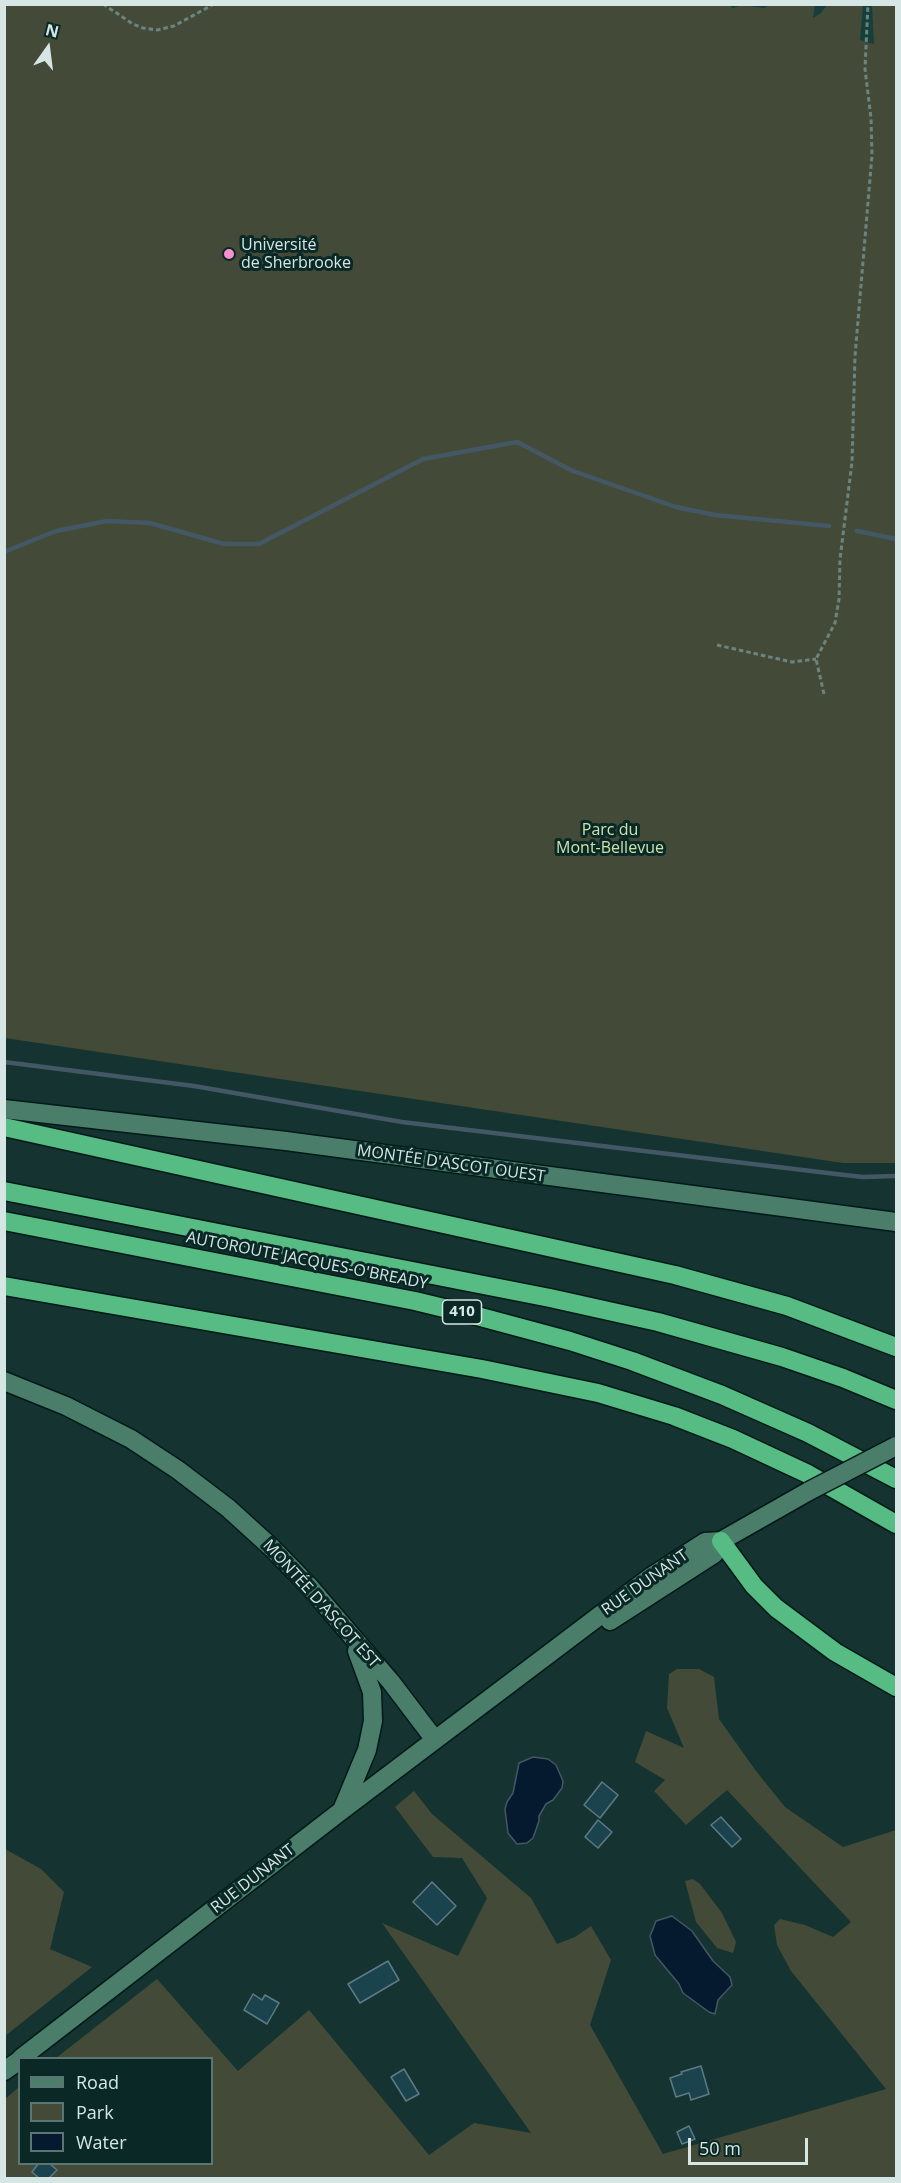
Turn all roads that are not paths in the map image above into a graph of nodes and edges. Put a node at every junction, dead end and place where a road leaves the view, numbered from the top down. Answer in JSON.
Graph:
{"nodes":[{"id":1,"x":4,"y":1109,"type":"edge"},
{"id":2,"x":4,"y":1127,"type":"edge"},
{"id":3,"x":4,"y":1191,"type":"edge"},
{"id":4,"x":4,"y":1221,"type":"edge"},
{"id":5,"x":897,"y":1222,"type":"edge"},
{"id":6,"x":4,"y":1286,"type":"edge"},
{"id":7,"x":897,"y":1347,"type":"edge"},
{"id":8,"x":4,"y":1381,"type":"edge"},
{"id":9,"x":897,"y":1400,"type":"edge"},
{"id":10,"x":897,"y":1446,"type":"edge"},
{"id":11,"x":897,"y":1479,"type":"edge"},
{"id":12,"x":897,"y":1524,"type":"edge"},
{"id":13,"x":721,"y":1541,"type":"junction"},
{"id":14,"x":348,"y":1633,"type":"junction"},
{"id":15,"x":897,"y":1687,"type":"edge"},
{"id":16,"x":435,"y":1740,"type":"junction"},
{"id":17,"x":341,"y":1811,"type":"junction"},
{"id":18,"x":23,"y":2057,"type":"edge"},
{"id":19,"x":18,"y":2061,"type":"edge"},
{"id":20,"x":4,"y":2072,"type":"edge"}],
"edges":[{"from":1,"to":5,"type":"street","name":"MONTÉE D'ASCOT OUEST"},
{"from":2,"to":7,"type":"highway"},
{"from":3,"to":9,"type":"highway","name":"AUTOROUTE JACQUES-O'BREADY","number":"410"},
{"from":4,"to":11,"type":"highway","name":"AUTOROUTE JACQUES-O'BREADY","number":"410"},
{"from":6,"to":12,"type":"highway"},
{"from":8,"to":14,"type":"street","name":"MONTÉE D'ASCOT EST"},
{"from":10,"to":13,"type":"street","name":"RUE DUNANT","bridge":true},
{"from":13,"to":15,"type":"highway"},
{"from":13,"to":16,"type":"street","name":"RUE DUNANT"},
{"from":14,"to":16,"type":"street","name":"MONTÉE D'ASCOT EST"},
{"from":14,"to":17,"type":"street"},
{"from":16,"to":17,"type":"street","name":"RUE DUNANT"},
{"from":17,"to":18,"type":"street","name":"RUE DUNANT"},
{"from":19,"to":20,"type":"street","name":"RUE DUNANT"}]}
